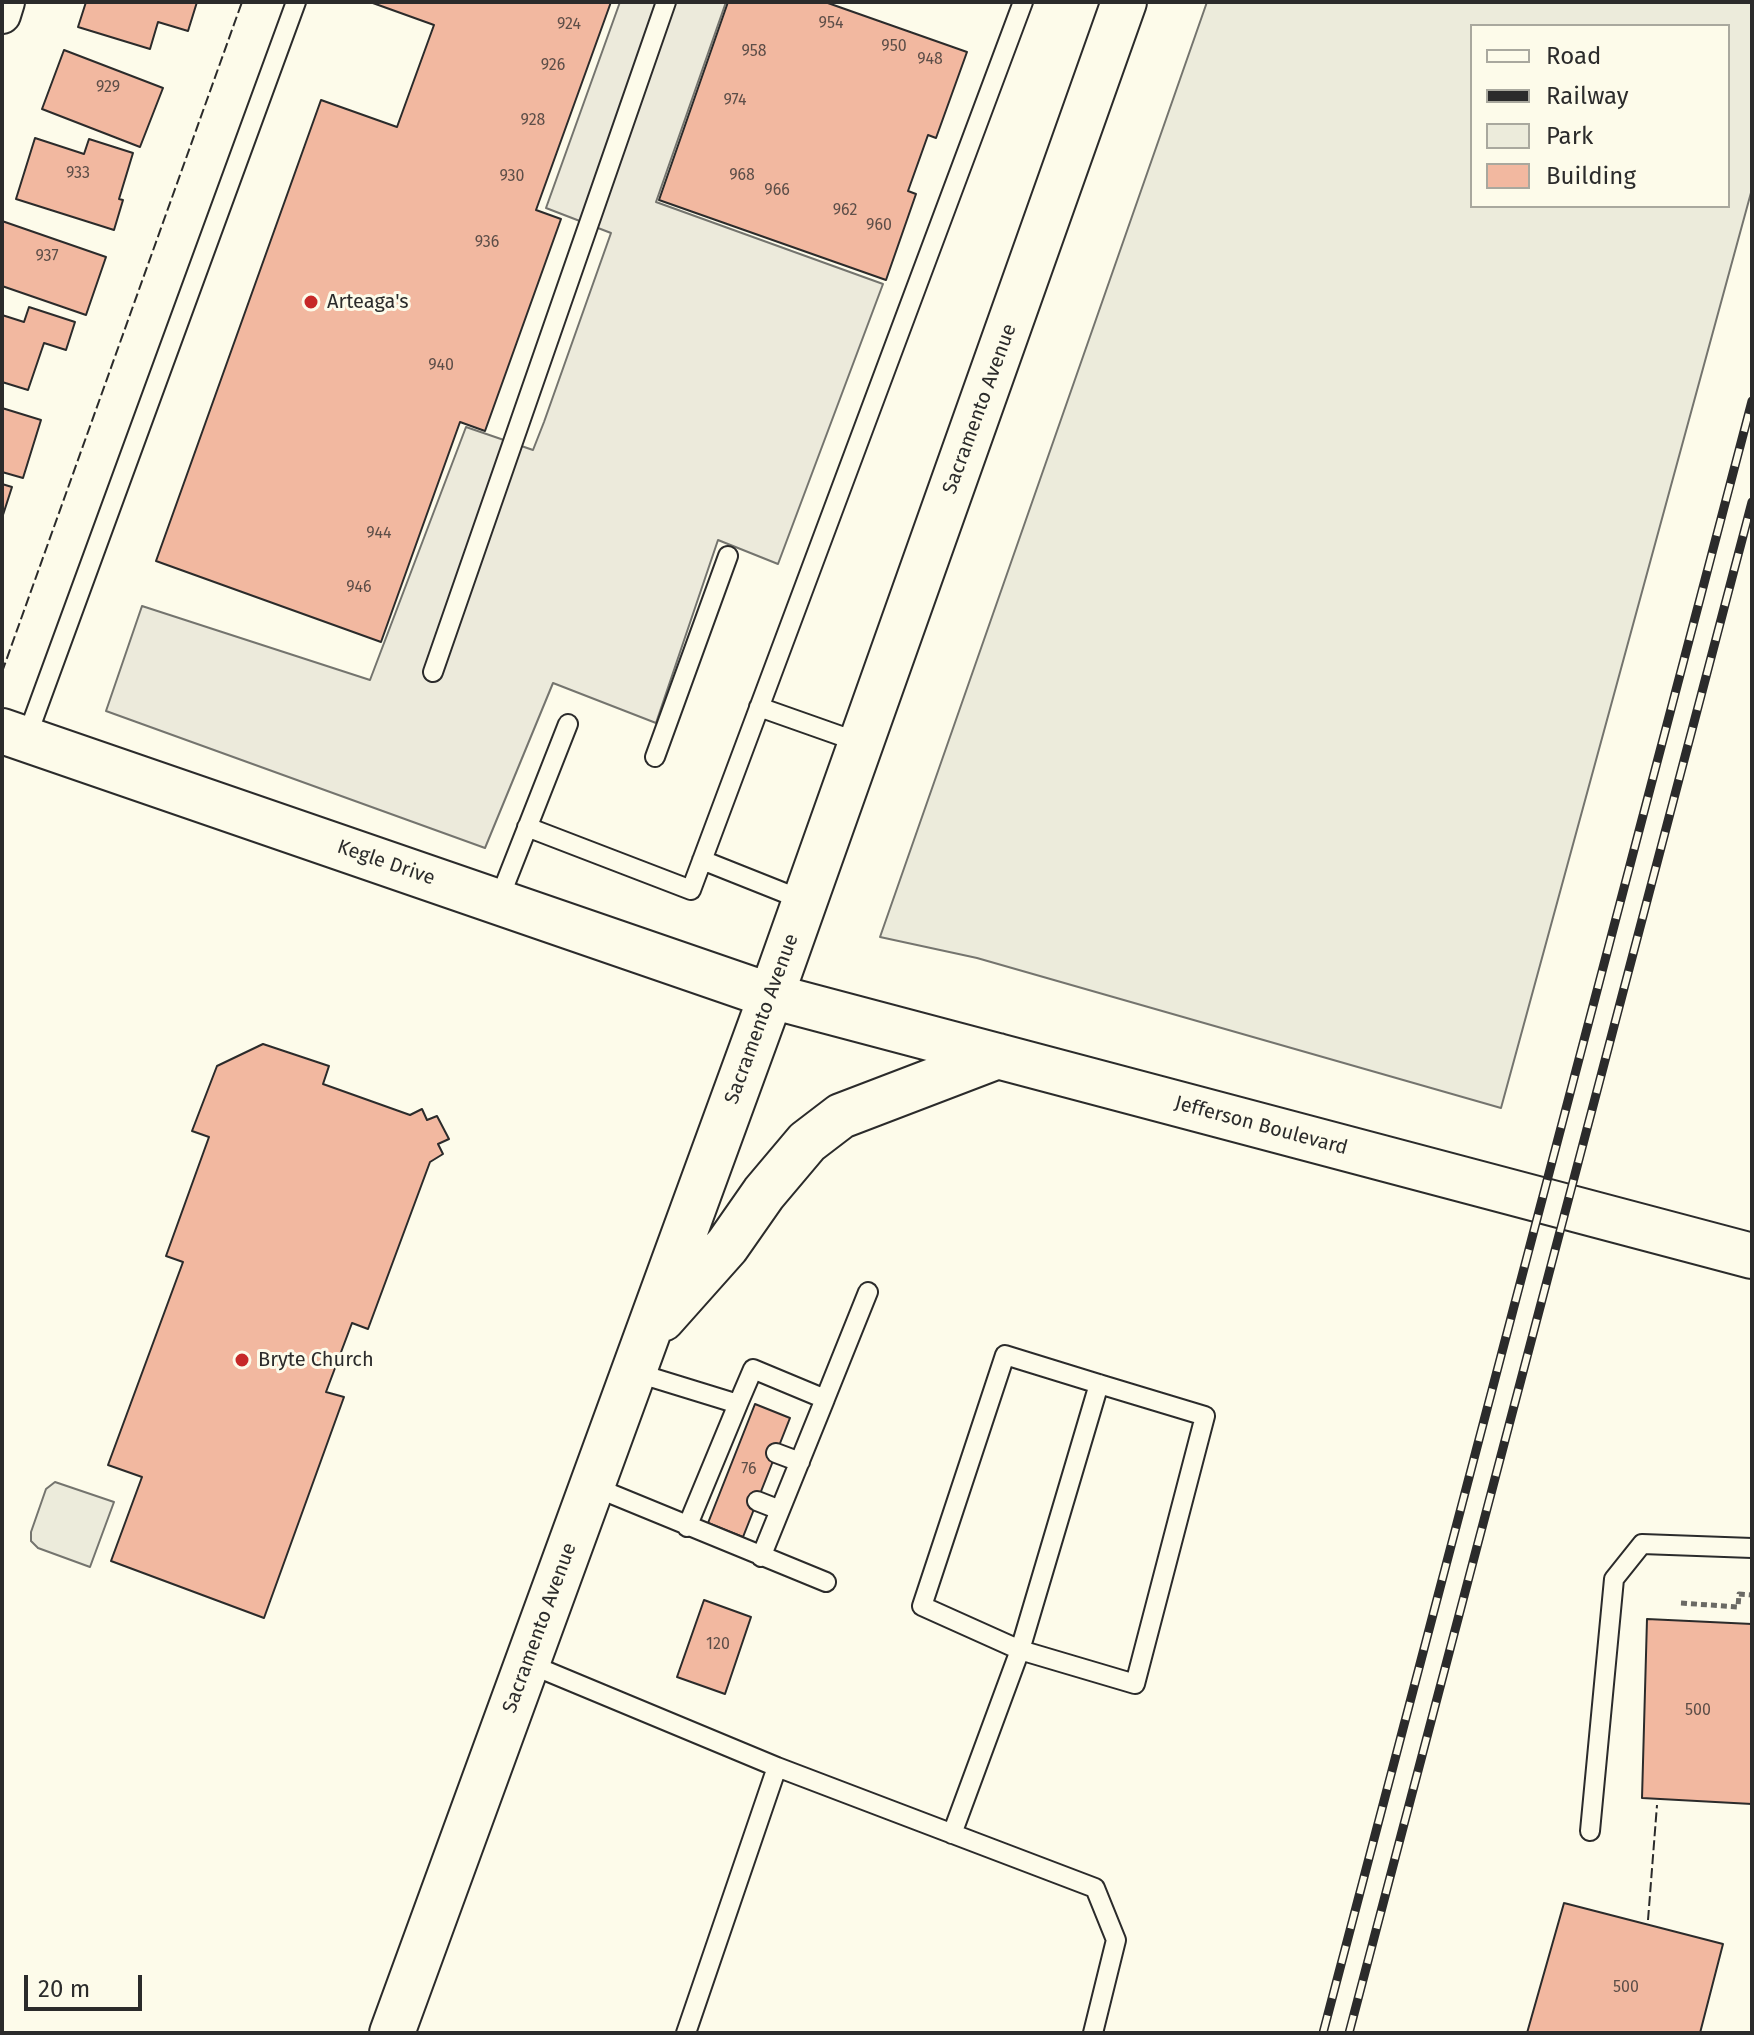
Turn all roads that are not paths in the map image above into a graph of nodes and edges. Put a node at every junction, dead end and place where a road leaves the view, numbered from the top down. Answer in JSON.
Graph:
{"nodes":[{"id":1,"x":6,"y":2,"type":"edge"},
{"id":2,"x":296,"y":2,"type":"edge"},
{"id":3,"x":666,"y":2,"type":"edge"},
{"id":4,"x":1023,"y":2,"type":"edge"},
{"id":5,"x":1124,"y":2,"type":"edge"},
{"id":6,"x":2,"y":15,"type":"edge"},
{"id":7,"x":728,"y":556,"type":"dead end"},
{"id":8,"x":433,"y":672,"type":"dead end"},
{"id":9,"x":759,"y":707,"type":"junction"},
{"id":10,"x":568,"y":724,"type":"dead end"},
{"id":11,"x":14,"y":735,"type":"edge"},
{"id":12,"x":861,"y":743,"type":"junction"},
{"id":13,"x":655,"y":757,"type":"dead end"},
{"id":14,"x":527,"y":827,"type":"junction"},
{"id":15,"x":702,"y":860,"type":"junction"},
{"id":16,"x":805,"y":901,"type":"junction"},
{"id":17,"x":498,"y":902,"type":"junction"},
{"id":18,"x":771,"y":996,"type":"junction"},
{"id":19,"x":998,"y":1056,"type":"junction"},
{"id":20,"x":1752,"y":1256,"type":"edge"},
{"id":21,"x":868,"y":1292,"type":"dead end"},
{"id":22,"x":640,"y":1354,"type":"junction"},
{"id":23,"x":1099,"y":1384,"type":"junction"},
{"id":24,"x":825,"y":1399,"type":"junction"},
{"id":25,"x":738,"y":1404,"type":"junction"},
{"id":26,"x":776,"y":1453,"type":"dead end"},
{"id":27,"x":800,"y":1462,"type":"junction"},
{"id":28,"x":592,"y":1486,"type":"junction"},
{"id":29,"x":757,"y":1501,"type":"dead end"},
{"id":30,"x":780,"y":1510,"type":"junction"},
{"id":31,"x":687,"y":1527,"type":"junction"},
{"id":32,"x":1752,"y":1548,"type":"edge"},
{"id":33,"x":761,"y":1557,"type":"junction"},
{"id":34,"x":826,"y":1582,"type":"dead end"},
{"id":35,"x":1020,"y":1650,"type":"junction"},
{"id":36,"x":527,"y":1663,"type":"junction"},
{"id":37,"x":777,"y":1767,"type":"junction"},
{"id":38,"x":1590,"y":1831,"type":"dead end"},
{"id":39,"x":952,"y":1834,"type":"junction"},
{"id":40,"x":392,"y":2033,"type":"edge"},
{"id":41,"x":686,"y":2033,"type":"edge"},
{"id":42,"x":1093,"y":2033,"type":"edge"}],
"edges":[{"from":1,"to":6,"type":"street"},
{"from":2,"to":11,"type":"lane"},
{"from":3,"to":8,"type":"lane"},
{"from":4,"to":9,"type":"lane"},
{"from":5,"to":12,"type":"main road","name":"Sacramento Avenue"},
{"from":7,"to":13,"type":"lane"},
{"from":9,"to":12,"type":"lane"},
{"from":9,"to":15,"type":"lane"},
{"from":10,"to":14,"type":"lane"},
{"from":11,"to":17,"type":"main road","name":"Kegle Drive"},
{"from":12,"to":16,"type":"main road","name":"Sacramento Avenue"},
{"from":14,"to":15,"type":"lane"},
{"from":14,"to":17,"type":"lane"},
{"from":15,"to":16,"type":"lane"},
{"from":16,"to":18,"type":"main road","name":"Sacramento Avenue"},
{"from":17,"to":18,"type":"main road","name":"Kegle Drive"},
{"from":18,"to":19,"type":"main road","name":"Jefferson Boulevard"},
{"from":18,"to":22,"type":"main road","name":"Sacramento Avenue"},
{"from":19,"to":20,"type":"main road","name":"Jefferson Boulevard"},
{"from":19,"to":22,"type":"main road"},
{"from":21,"to":24,"type":"lane"},
{"from":22,"to":25,"type":"lane"},
{"from":22,"to":28,"type":"main road","name":"Sacramento Avenue"},
{"from":23,"to":35,"type":"lane"},
{"from":23,"to":35,"type":"lane"},
{"from":23,"to":35,"type":"lane"},
{"from":24,"to":25,"type":"lane"},
{"from":24,"to":27,"type":"lane"},
{"from":25,"to":31,"type":"lane"},
{"from":26,"to":27,"type":"lane"},
{"from":27,"to":30,"type":"lane"},
{"from":28,"to":31,"type":"lane"},
{"from":28,"to":36,"type":"main road","name":"Sacramento Avenue"},
{"from":29,"to":30,"type":"lane"},
{"from":30,"to":33,"type":"lane"},
{"from":31,"to":33,"type":"lane"},
{"from":32,"to":38,"type":"lane"},
{"from":33,"to":34,"type":"lane"},
{"from":35,"to":39,"type":"lane"},
{"from":36,"to":37,"type":"lane"},
{"from":36,"to":40,"type":"main road","name":"Sacramento Avenue"},
{"from":37,"to":39,"type":"lane"},
{"from":37,"to":41,"type":"lane"},
{"from":39,"to":42,"type":"lane"}]}
